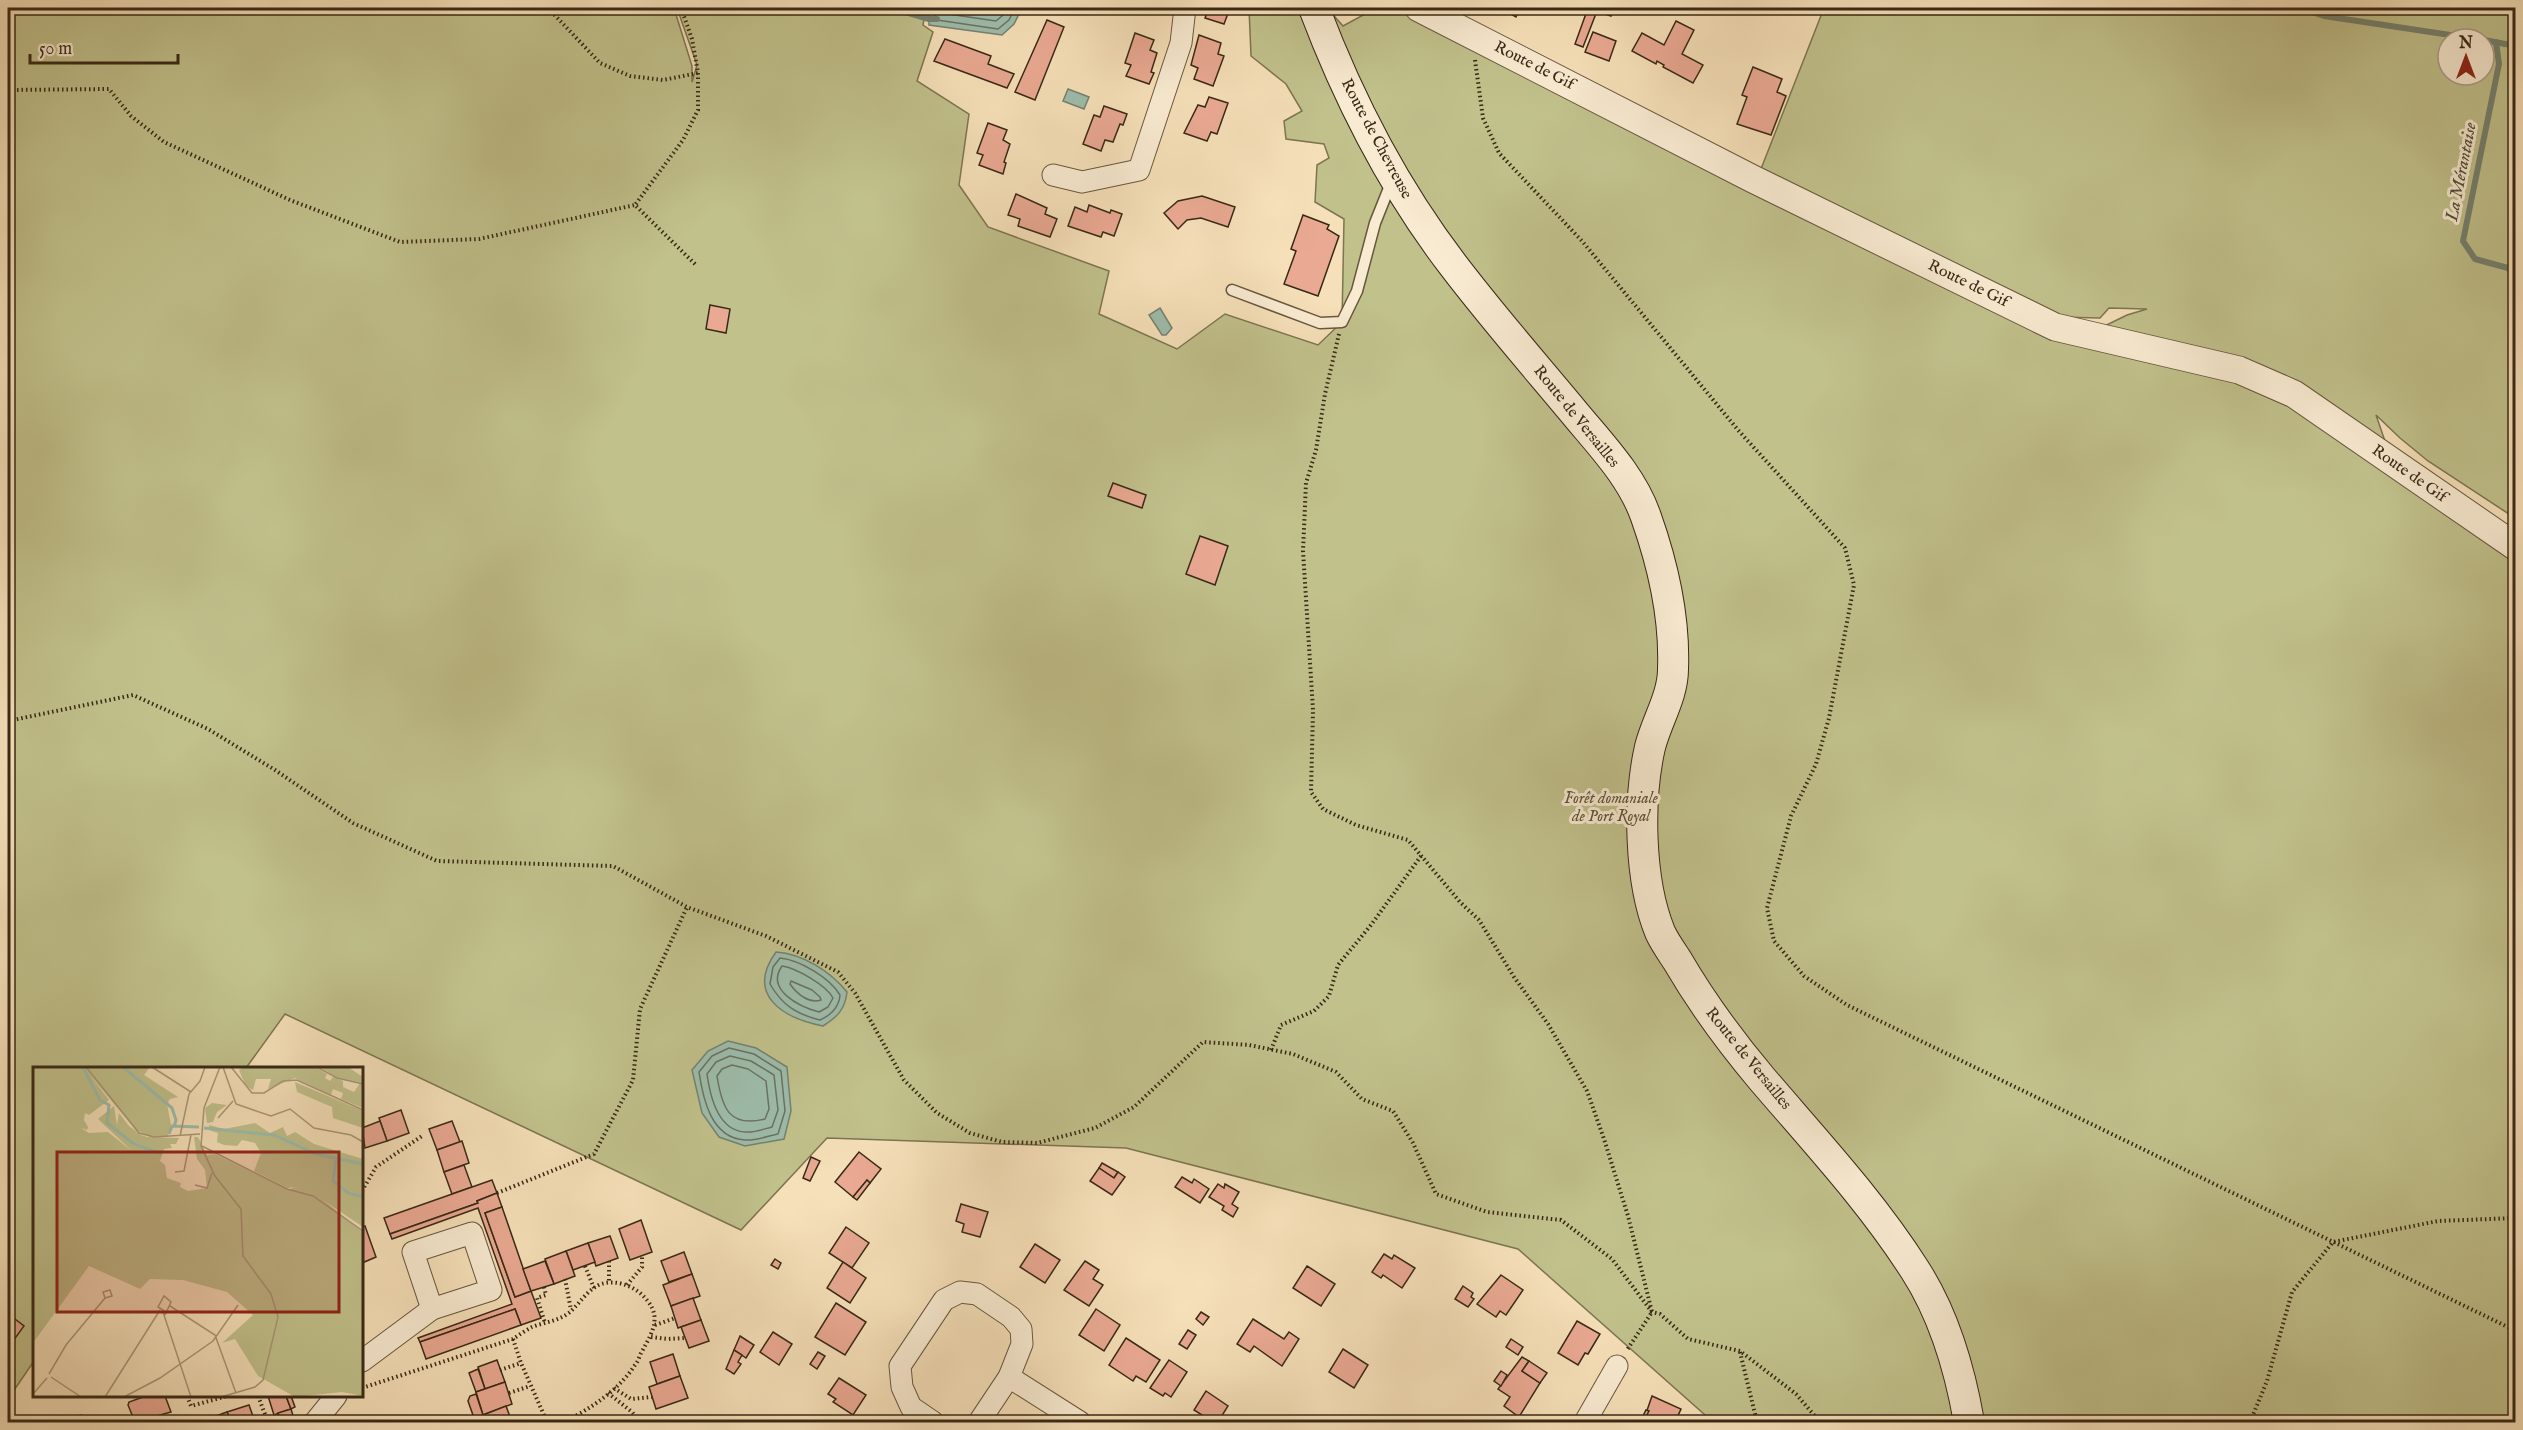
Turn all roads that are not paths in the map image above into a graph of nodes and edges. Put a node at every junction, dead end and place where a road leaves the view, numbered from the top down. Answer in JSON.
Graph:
{"nodes":[{"id":1,"x":1185,"y":8,"type":"edge"},
{"id":2,"x":1314,"y":8,"type":"edge"},
{"id":3,"x":1419,"y":8,"type":"edge"},
{"id":4,"x":1053,"y":175,"type":"dead end"},
{"id":5,"x":1394,"y":176,"type":"junction"},
{"id":6,"x":1451,"y":263,"type":"joint"},
{"id":7,"x":1232,"y":290,"type":"dead end"},
{"id":8,"x":2516,"y":547,"type":"edge"},
{"id":9,"x":432,"y":1309,"type":"dead end"},
{"id":10,"x":363,"y":1360,"type":"edge"},
{"id":11,"x":1617,"y":1366,"type":"road end"},
{"id":12,"x":1009,"y":1377,"type":"junction"},
{"id":13,"x":334,"y":1397,"type":"edge"},
{"id":14,"x":926,"y":1421,"type":"edge"},
{"id":15,"x":315,"y":1422,"type":"edge"},
{"id":16,"x":979,"y":1422,"type":"edge"},
{"id":17,"x":1080,"y":1422,"type":"edge"},
{"id":18,"x":1585,"y":1422,"type":"edge"},
{"id":19,"x":1969,"y":1422,"type":"edge"}],
"edges":[{"from":1,"to":4,"type":"street"},
{"from":2,"to":5,"type":"main road","name":"Route de Chevreuse"},
{"from":3,"to":8,"type":"street","name":"Route de Gif"},
{"from":5,"to":6,"type":"main road","name":"Route de Chevreuse"},
{"from":5,"to":7,"type":"lane"},
{"from":6,"to":19,"type":"main road","name":"Route de Versailles"},
{"from":9,"to":10,"type":"street"},
{"from":11,"to":18,"type":"street"},
{"from":12,"to":14,"type":"street"},
{"from":12,"to":16,"type":"street"},
{"from":12,"to":17,"type":"street"},
{"from":13,"to":15,"type":"street"}]}
